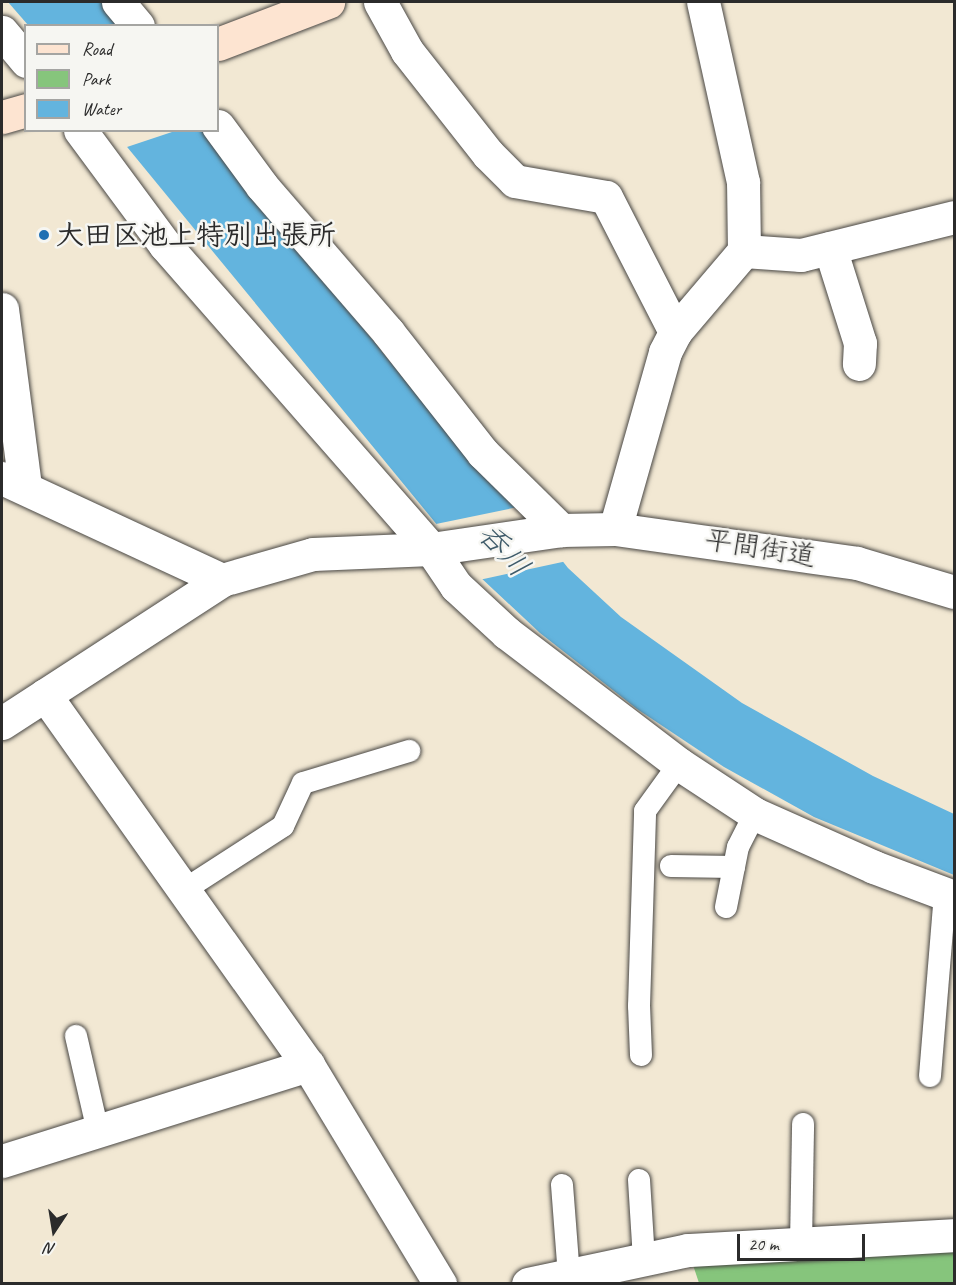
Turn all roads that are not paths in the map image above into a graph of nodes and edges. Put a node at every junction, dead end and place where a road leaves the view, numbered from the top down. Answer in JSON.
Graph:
{"nodes":[{"id":1,"x":118,"y":2,"type":"edge"},
{"id":2,"x":328,"y":2,"type":"edge"},
{"id":3,"x":380,"y":2,"type":"edge"},
{"id":4,"x":703,"y":2,"type":"edge"},
{"id":5,"x":136,"y":24,"type":"edge"},
{"id":6,"x":2,"y":32,"type":"edge"},
{"id":7,"x":219,"y":44,"type":"edge"},
{"id":8,"x":24,"y":60,"type":"edge"},
{"id":9,"x":24,"y":111,"type":"edge"},
{"id":10,"x":2,"y":117,"type":"edge"},
{"id":11,"x":219,"y":127,"type":"edge"},
{"id":12,"x":81,"y":132,"type":"edge"},
{"id":13,"x":954,"y":217,"type":"edge"},
{"id":14,"x":830,"y":248,"type":"junction"},
{"id":15,"x":744,"y":251,"type":"junction"},
{"id":16,"x":2,"y":309,"type":"edge"},
{"id":17,"x":675,"y":332,"type":"junction"},
{"id":18,"x":860,"y":364,"type":"dead end"},
{"id":19,"x":13,"y":483,"type":"edge"},
{"id":20,"x":615,"y":529,"type":"junction"},
{"id":21,"x":557,"y":531,"type":"junction"},
{"id":22,"x":439,"y":548,"type":"junction"},
{"id":23,"x":222,"y":580,"type":"junction"},
{"id":24,"x":954,"y":592,"type":"edge"},
{"id":25,"x":45,"y":695,"type":"junction"},
{"id":26,"x":2,"y":723,"type":"edge"},
{"id":27,"x":409,"y":751,"type":"dead end"},
{"id":28,"x":680,"y":764,"type":"junction"},
{"id":29,"x":755,"y":814,"type":"junction"},
{"id":30,"x":672,"y":866,"type":"dead end"},
{"id":31,"x":734,"y":867,"type":"junction"},
{"id":32,"x":184,"y":890,"type":"junction"},
{"id":33,"x":950,"y":895,"type":"edge"},
{"id":34,"x":726,"y":907,"type":"dead end"},
{"id":35,"x":76,"y":1036,"type":"dead end"},
{"id":36,"x":641,"y":1055,"type":"dead end"},
{"id":37,"x":308,"y":1065,"type":"junction"},
{"id":38,"x":930,"y":1076,"type":"dead end"},
{"id":39,"x":803,"y":1124,"type":"dead end"},
{"id":40,"x":98,"y":1131,"type":"junction"},
{"id":41,"x":2,"y":1161,"type":"edge"},
{"id":42,"x":639,"y":1180,"type":"dead end"},
{"id":43,"x":562,"y":1185,"type":"dead end"},
{"id":44,"x":954,"y":1235,"type":"edge"},
{"id":45,"x":801,"y":1244,"type":"junction"},
{"id":46,"x":644,"y":1260,"type":"junction"},
{"id":47,"x":569,"y":1276,"type":"junction"},
{"id":48,"x":440,"y":1284,"type":"edge"},
{"id":49,"x":528,"y":1284,"type":"edge"}],
"edges":[{"from":1,"to":5,"type":"street"},
{"from":2,"to":7,"type":"main road"},
{"from":3,"to":17,"type":"street"},
{"from":4,"to":15,"type":"street"},
{"from":6,"to":8,"type":"street"},
{"from":9,"to":10,"type":"main road"},
{"from":11,"to":21,"type":"street"},
{"from":12,"to":22,"type":"street"},
{"from":13,"to":14,"type":"street"},
{"from":14,"to":15,"type":"street"},
{"from":14,"to":18,"type":"street"},
{"from":15,"to":17,"type":"street"},
{"from":16,"to":19,"type":"street"},
{"from":17,"to":20,"type":"street"},
{"from":19,"to":23,"type":"street"},
{"from":20,"to":21,"type":"street","name":"平間街道"},
{"from":20,"to":24,"type":"street","name":"平間街道"},
{"from":21,"to":22,"type":"street","name":"平間街道"},
{"from":22,"to":23,"type":"street"},
{"from":22,"to":28,"type":"street"},
{"from":23,"to":25,"type":"street"},
{"from":25,"to":26,"type":"street"},
{"from":25,"to":32,"type":"street"},
{"from":27,"to":32,"type":"lane"},
{"from":28,"to":29,"type":"street"},
{"from":28,"to":36,"type":"lane"},
{"from":29,"to":31,"type":"lane"},
{"from":29,"to":33,"type":"street"},
{"from":30,"to":31,"type":"lane"},
{"from":31,"to":34,"type":"lane"},
{"from":32,"to":37,"type":"street"},
{"from":33,"to":38,"type":"lane"},
{"from":35,"to":40,"type":"lane"},
{"from":37,"to":40,"type":"street"},
{"from":37,"to":48,"type":"street"},
{"from":39,"to":45,"type":"lane"},
{"from":40,"to":41,"type":"street"},
{"from":42,"to":46,"type":"lane"},
{"from":43,"to":47,"type":"lane"},
{"from":44,"to":45,"type":"street"},
{"from":45,"to":46,"type":"street"},
{"from":46,"to":47,"type":"street"},
{"from":47,"to":49,"type":"street"}]}
